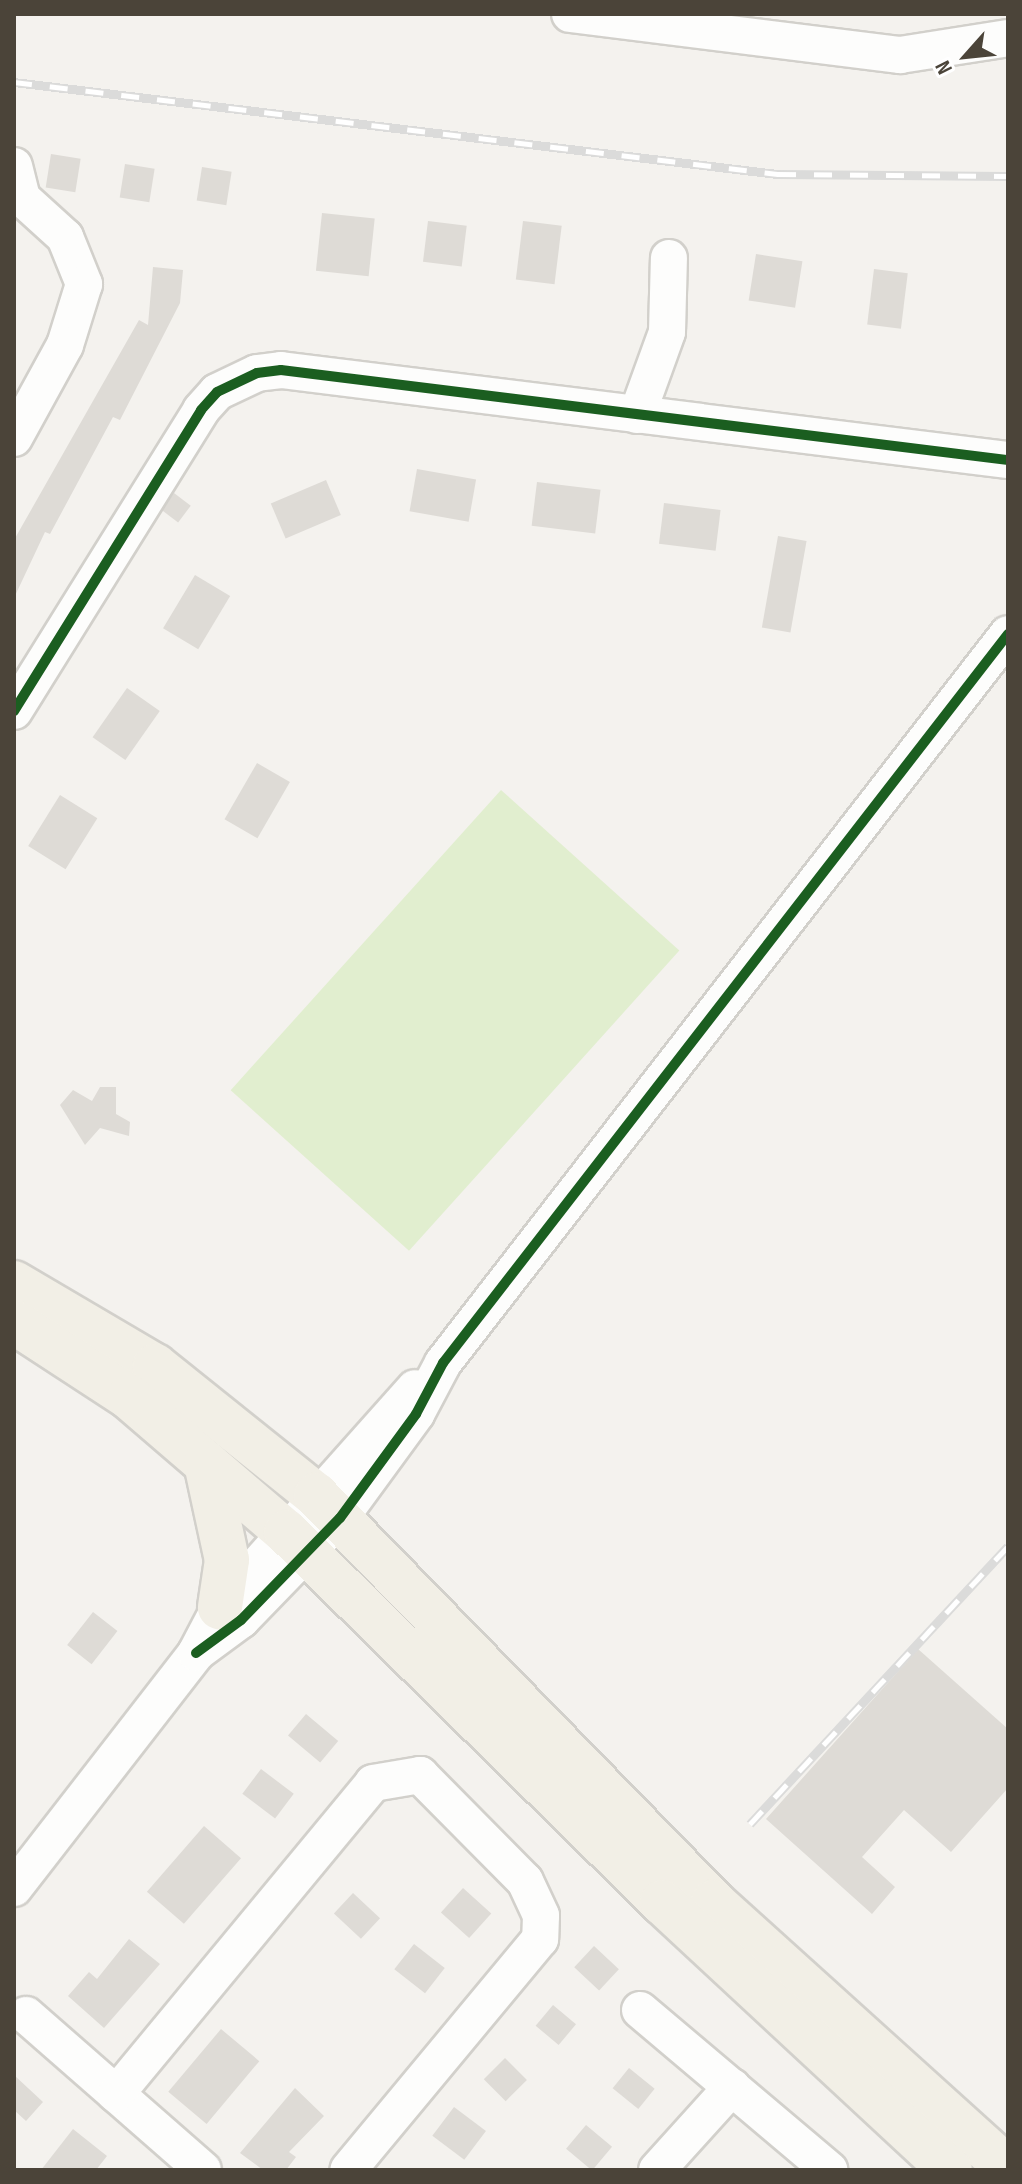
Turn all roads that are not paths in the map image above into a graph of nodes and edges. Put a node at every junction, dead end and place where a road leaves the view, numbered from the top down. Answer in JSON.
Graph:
{"nodes":[{"id":1,"x":589,"y":15,"type":"edge"},
{"id":2,"x":1008,"y":38,"type":"edge"},
{"id":3,"x":14,"y":166,"type":"edge"},
{"id":4,"x":669,"y":258,"type":"dead end"},
{"id":5,"x":637,"y":415,"type":"junction"},
{"id":6,"x":14,"y":438,"type":"edge"},
{"id":7,"x":1008,"y":460,"type":"edge"},
{"id":8,"x":1008,"y":634,"type":"edge"},
{"id":9,"x":14,"y":711,"type":"edge"},
{"id":10,"x":14,"y":1283,"type":"edge"},
{"id":11,"x":14,"y":1322,"type":"edge"},
{"id":12,"x":206,"y":1463,"type":"junction"},
{"id":13,"x":328,"y":1506,"type":"junction"},
{"id":14,"x":297,"y":1543,"type":"junction"},
{"id":15,"x":220,"y":1607,"type":"junction"},
{"id":16,"x":196,"y":1653,"type":"junction"},
{"id":17,"x":14,"y":1888,"type":"edge"},
{"id":18,"x":640,"y":2010,"type":"dead end"},
{"id":19,"x":26,"y":2015,"type":"dead end"},
{"id":20,"x":732,"y":2087,"type":"junction"},
{"id":21,"x":116,"y":2094,"type":"junction"},
{"id":22,"x":184,"y":2164,"type":"edge"},
{"id":23,"x":1008,"y":2169,"type":"edge"},
{"id":24,"x":348,"y":2170,"type":"edge"},
{"id":25,"x":657,"y":2170,"type":"edge"},
{"id":26,"x":829,"y":2170,"type":"edge"},
{"id":27,"x":950,"y":2170,"type":"edge"}],
"edges":[{"from":1,"to":2,"type":"street"},
{"from":3,"to":6,"type":"street"},
{"from":4,"to":5,"type":"street"},
{"from":5,"to":7,"type":"street"},
{"from":5,"to":9,"type":"street"},
{"from":8,"to":13,"type":"street"},
{"from":10,"to":13,"type":"main road"},
{"from":11,"to":12,"type":"main road"},
{"from":12,"to":14,"type":"main road"},
{"from":12,"to":15,"type":"main road"},
{"from":13,"to":14,"type":"street"},
{"from":13,"to":23,"type":"main road"},
{"from":14,"to":15,"type":"street"},
{"from":14,"to":16,"type":"street"},
{"from":14,"to":27,"type":"main road"},
{"from":15,"to":16,"type":"street"},
{"from":16,"to":17,"type":"street"},
{"from":18,"to":20,"type":"street"},
{"from":19,"to":21,"type":"street"},
{"from":20,"to":25,"type":"street"},
{"from":20,"to":26,"type":"street"},
{"from":21,"to":22,"type":"street"},
{"from":21,"to":24,"type":"street"}]}
